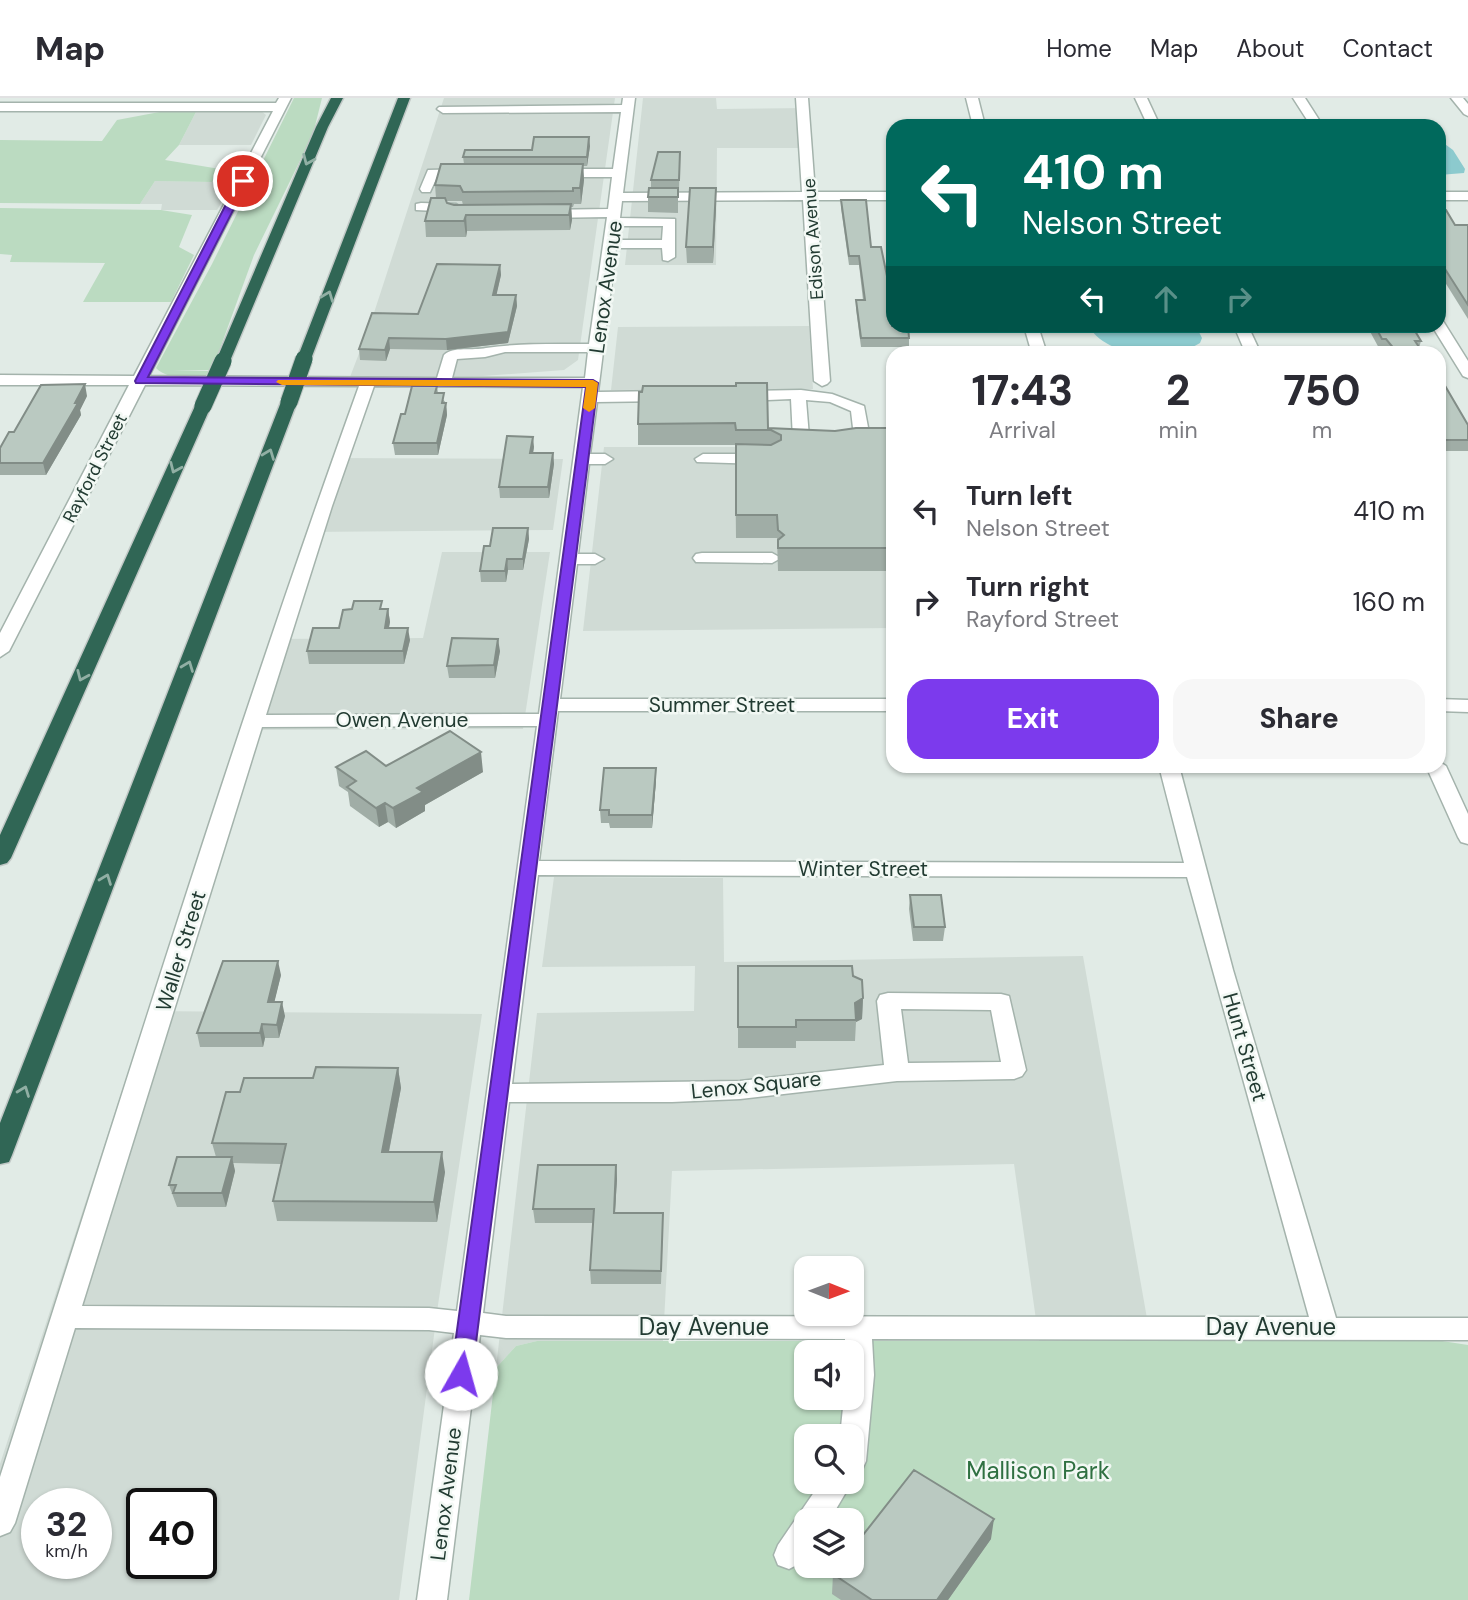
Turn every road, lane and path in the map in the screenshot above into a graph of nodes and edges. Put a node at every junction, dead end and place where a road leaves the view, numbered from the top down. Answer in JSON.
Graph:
{"nodes":[{"id":1,"x":327,"y":98,"type":"edge"},
{"id":2,"x":337,"y":98,"type":"edge"},
{"id":3,"x":404,"y":98,"type":"edge"},
{"id":4,"x":410,"y":98,"type":"edge"},
{"id":5,"x":802,"y":98,"type":"edge"},
{"id":6,"x":972,"y":98,"type":"edge"},
{"id":7,"x":1142,"y":98,"type":"edge"},
{"id":8,"x":1299,"y":98,"type":"edge"},
{"id":9,"x":1457,"y":98,"type":"edge"},
{"id":10,"x":283,"y":102,"type":"edge"},
{"id":11,"x":628,"y":103,"type":"edge"},
{"id":12,"x":0,"y":107,"type":"edge"},
{"id":13,"x":443,"y":109,"type":"dead end"},
{"id":14,"x":1468,"y":112,"type":"edge"},
{"id":15,"x":977,"y":119,"type":"edge"},
{"id":16,"x":1151,"y":119,"type":"edge"},
{"id":17,"x":1312,"y":119,"type":"edge"},
{"id":18,"x":322,"y":127,"type":"junction"},
{"id":19,"x":385,"y":146,"type":"junction"},
{"id":20,"x":485,"y":173,"type":"edge"},
{"id":21,"x":538,"y":173,"type":"edge"},
{"id":22,"x":620,"y":173,"type":"junction"},
{"id":23,"x":426,"y":189,"type":"dead end"},
{"id":24,"x":811,"y":196,"type":"junction"},
{"id":25,"x":886,"y":196,"type":"edge"},
{"id":26,"x":1446,"y":196,"type":"edge"},
{"id":27,"x":1468,"y":196,"type":"edge"},
{"id":28,"x":618,"y":197,"type":"junction"},
{"id":29,"x":421,"y":207,"type":"dead end"},
{"id":30,"x":468,"y":214,"type":"edge"},
{"id":31,"x":533,"y":214,"type":"edge"},
{"id":32,"x":615,"y":218,"type":"junction"},
{"id":33,"x":612,"y":244,"type":"junction"},
{"id":34,"x":1444,"y":333,"type":"edge"},
{"id":35,"x":597,"y":348,"type":"junction"},
{"id":36,"x":1468,"y":373,"type":"edge"},
{"id":37,"x":380,"y":378,"type":"junction"},
{"id":38,"x":0,"y":380,"type":"edge"},
{"id":39,"x":140,"y":381,"type":"junction"},
{"id":40,"x":822,"y":381,"type":"dead end"},
{"id":41,"x":443,"y":382,"type":"junction"},
{"id":42,"x":592,"y":390,"type":"junction"},
{"id":43,"x":679,"y":396,"type":"edge"},
{"id":44,"x":719,"y":396,"type":"edge"},
{"id":45,"x":798,"y":396,"type":"junction"},
{"id":46,"x":583,"y":459,"type":"junction"},
{"id":47,"x":606,"y":459,"type":"dead end"},
{"id":48,"x":703,"y":459,"type":"dead end"},
{"id":49,"x":771,"y":459,"type":"edge"},
{"id":50,"x":702,"y":558,"type":"dead end"},
{"id":51,"x":772,"y":558,"type":"dead end"},
{"id":52,"x":570,"y":559,"type":"junction"},
{"id":53,"x":595,"y":559,"type":"dead end"},
{"id":54,"x":0,"y":651,"type":"edge"},
{"id":55,"x":886,"y":705,"type":"edge"},
{"id":56,"x":1446,"y":705,"type":"edge"},
{"id":57,"x":1468,"y":705,"type":"edge"},
{"id":58,"x":550,"y":712,"type":"junction"},
{"id":59,"x":256,"y":721,"type":"junction"},
{"id":60,"x":1171,"y":773,"type":"edge"},
{"id":61,"x":1439,"y":773,"type":"edge"},
{"id":62,"x":1468,"y":837,"type":"edge"},
{"id":63,"x":0,"y":858,"type":"edge"},
{"id":64,"x":528,"y":868,"type":"junction"},
{"id":65,"x":1197,"y":870,"type":"junction"},
{"id":66,"x":897,"y":1072,"type":"junction"},
{"id":67,"x":497,"y":1093,"type":"junction"},
{"id":68,"x":0,"y":1155,"type":"edge"},
{"id":69,"x":66,"y":1317,"type":"junction"},
{"id":70,"x":468,"y":1322,"type":"junction"},
{"id":71,"x":858,"y":1327,"type":"junction"},
{"id":72,"x":1325,"y":1327,"type":"junction"},
{"id":73,"x":1468,"y":1329,"type":"edge"},
{"id":74,"x":855,"y":1424,"type":"edge"},
{"id":75,"x":0,"y":1523,"type":"edge"},
{"id":76,"x":794,"y":1548,"type":"edge"},
{"id":77,"x":789,"y":1555,"type":"dead end"},
{"id":78,"x":432,"y":1600,"type":"edge"}],
"edges":[{"from":1,"to":18,"type":"highway"},
{"from":2,"to":18,"type":"highway"},
{"from":3,"to":19,"type":"highway"},
{"from":4,"to":19,"type":"highway"},
{"from":5,"to":24,"type":"street","name":"Edison Avenue"},
{"from":6,"to":15,"type":"street"},
{"from":7,"to":16,"type":"street"},
{"from":8,"to":17,"type":"street"},
{"from":9,"to":14,"type":"street"},
{"from":10,"to":12,"type":"street"},
{"from":10,"to":39,"type":"street","name":"Rayford Street"},
{"from":11,"to":13,"type":"street"},
{"from":11,"to":22,"type":"street","name":"Lenox Avenue"},
{"from":18,"to":63,"type":"highway","one_way":true,"bridge":true},
{"from":68,"to":19,"type":"highway","one_way":true,"bridge":true},
{"from":20,"to":23,"type":"street"},
{"from":21,"to":22,"type":"street"},
{"from":22,"to":28,"type":"street","name":"Lenox Avenue"},
{"from":24,"to":25,"type":"street"},
{"from":24,"to":28,"type":"street"},
{"from":24,"to":40,"type":"street","name":"Edison Avenue"},
{"from":26,"to":27,"type":"street"},
{"from":28,"to":32,"type":"street","name":"Lenox Avenue"},
{"from":29,"to":30,"type":"street"},
{"from":31,"to":32,"type":"street"},
{"from":32,"to":33,"type":"street","name":"Lenox Avenue"},
{"from":32,"to":33,"type":"street"},
{"from":33,"to":35,"type":"street","name":"Lenox Avenue"},
{"from":34,"to":36,"type":"street"},
{"from":35,"to":41,"type":"street"},
{"from":35,"to":42,"type":"street","name":"Lenox Avenue"},
{"from":37,"to":39,"type":"street"},
{"from":37,"to":41,"type":"street"},
{"from":37,"to":59,"type":"street","name":"Waller Street"},
{"from":38,"to":39,"type":"street"},
{"from":39,"to":54,"type":"street","name":"Rayford Street"},
{"from":41,"to":42,"type":"street"},
{"from":42,"to":43,"type":"street"},
{"from":42,"to":46,"type":"street","name":"Lenox Avenue"},
{"from":44,"to":45,"type":"street"},
{"from":45,"to":45,"type":"street"},
{"from":46,"to":47,"type":"street"},
{"from":46,"to":52,"type":"street","name":"Lenox Avenue"},
{"from":48,"to":49,"type":"street"},
{"from":50,"to":51,"type":"street"},
{"from":52,"to":53,"type":"street"},
{"from":52,"to":58,"type":"street","name":"Lenox Avenue"},
{"from":55,"to":58,"type":"street","name":"Summer Street"},
{"from":56,"to":57,"type":"street"},
{"from":58,"to":59,"type":"street","name":"Owen Avenue"},
{"from":58,"to":64,"type":"street","name":"Lenox Avenue"},
{"from":59,"to":69,"type":"street","name":"Waller Street"},
{"from":60,"to":65,"type":"street","name":"Hunt Street"},
{"from":61,"to":62,"type":"street"},
{"from":64,"to":65,"type":"street","name":"Winter Street"},
{"from":64,"to":67,"type":"street","name":"Lenox Avenue"},
{"from":65,"to":72,"type":"street","name":"Hunt Street"},
{"from":66,"to":66,"type":"street","name":"Lenox Square"},
{"from":66,"to":67,"type":"street","name":"Lenox Square"},
{"from":67,"to":70,"type":"street","name":"Lenox Avenue"},
{"from":69,"to":70,"type":"street","name":"Day Avenue"},
{"from":69,"to":75,"type":"street","name":"Waller Street"},
{"from":70,"to":71,"type":"street","name":"Day Avenue"},
{"from":70,"to":78,"type":"street","name":"Lenox Avenue"},
{"from":71,"to":72,"type":"street","name":"Day Avenue"},
{"from":71,"to":74,"type":"street"},
{"from":72,"to":73,"type":"street","name":"Day Avenue"},
{"from":76,"to":77,"type":"street"}]}
